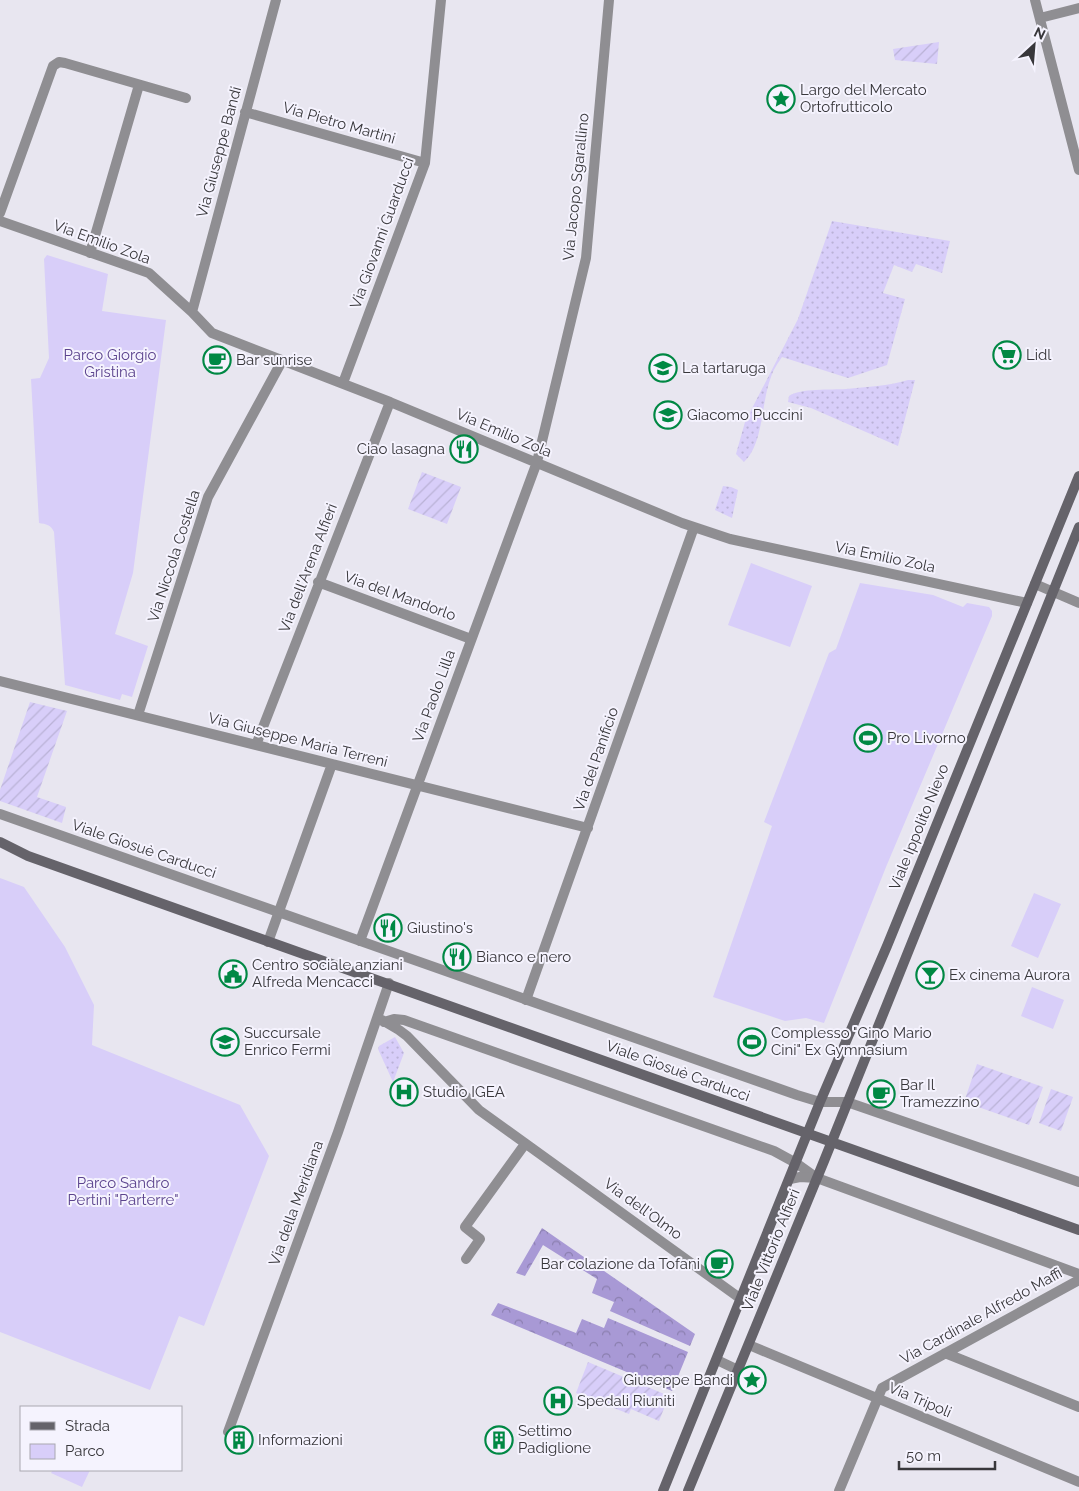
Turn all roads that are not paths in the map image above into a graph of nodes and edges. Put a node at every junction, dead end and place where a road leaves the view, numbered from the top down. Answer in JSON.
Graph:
{"nodes":[{"id":1,"x":276,"y":0,"type":"edge"},
{"id":2,"x":441,"y":0,"type":"edge"},
{"id":3,"x":609,"y":0,"type":"edge"},
{"id":4,"x":1035,"y":0,"type":"edge"},
{"id":5,"x":1079,"y":8,"type":"edge"},
{"id":6,"x":1040,"y":18,"type":"junction"},
{"id":7,"x":139,"y":85,"type":"junction"},
{"id":8,"x":186,"y":98,"type":"dead end"},
{"id":9,"x":246,"y":112,"type":"junction"},
{"id":10,"x":425,"y":162,"type":"junction"},
{"id":11,"x":1079,"y":170,"type":"edge"},
{"id":12,"x":0,"y":213,"type":"edge"},
{"id":13,"x":0,"y":221,"type":"edge"},
{"id":14,"x":90,"y":253,"type":"junction"},
{"id":15,"x":192,"y":312,"type":"junction"},
{"id":16,"x":282,"y":361,"type":"junction"},
{"id":17,"x":342,"y":383,"type":"junction"},
{"id":18,"x":390,"y":402,"type":"junction"},
{"id":19,"x":537,"y":462,"type":"junction"},
{"id":20,"x":1079,"y":476,"type":"edge"},
{"id":21,"x":694,"y":527,"type":"junction"},
{"id":22,"x":1079,"y":527,"type":"edge"},
{"id":23,"x":318,"y":582,"type":"junction"},
{"id":24,"x":1035,"y":584,"type":"junction"},
{"id":25,"x":1053,"y":592,"type":"junction"},
{"id":26,"x":1027,"y":603,"type":"junction"},
{"id":27,"x":1079,"y":603,"type":"edge"},
{"id":28,"x":471,"y":639,"type":"junction"},
{"id":29,"x":0,"y":681,"type":"edge"},
{"id":30,"x":138,"y":715,"type":"junction"},
{"id":31,"x":256,"y":745,"type":"junction"},
{"id":32,"x":332,"y":764,"type":"junction"},
{"id":33,"x":416,"y":786,"type":"junction"},
{"id":34,"x":0,"y":814,"type":"edge"},
{"id":35,"x":588,"y":828,"type":"junction"},
{"id":36,"x":0,"y":842,"type":"edge"},
{"id":37,"x":0,"y":849,"type":"edge"},
{"id":38,"x":28,"y":856,"type":"junction"},
{"id":39,"x":279,"y":912,"type":"junction"},
{"id":40,"x":360,"y":941,"type":"junction"},
{"id":41,"x":268,"y":942,"type":"junction"},
{"id":42,"x":389,"y":984,"type":"junction"},
{"id":43,"x":526,"y":1000,"type":"junction"},
{"id":44,"x":381,"y":1020,"type":"junction"},
{"id":45,"x":820,"y":1102,"type":"junction"},
{"id":46,"x":847,"y":1102,"type":"junction"},
{"id":47,"x":808,"y":1133,"type":"junction"},
{"id":48,"x":831,"y":1142,"type":"junction"},
{"id":49,"x":525,"y":1144,"type":"junction"},
{"id":50,"x":796,"y":1163,"type":"junction"},
{"id":51,"x":817,"y":1178,"type":"junction"},
{"id":52,"x":790,"y":1179,"type":"junction"},
{"id":53,"x":1079,"y":1182,"type":"edge"},
{"id":54,"x":1079,"y":1230,"type":"edge"},
{"id":55,"x":466,"y":1258,"type":"dead end"},
{"id":56,"x":1079,"y":1274,"type":"edge"},
{"id":57,"x":1079,"y":1280,"type":"edge"},
{"id":58,"x":741,"y":1299,"type":"junction"},
{"id":59,"x":749,"y":1345,"type":"junction"},
{"id":60,"x":945,"y":1353,"type":"junction"},
{"id":61,"x":717,"y":1360,"type":"junction"},
{"id":62,"x":738,"y":1370,"type":"junction"},
{"id":63,"x":877,"y":1398,"type":"junction"},
{"id":64,"x":1079,"y":1407,"type":"edge"},
{"id":65,"x":228,"y":1432,"type":"dead end"},
{"id":66,"x":1079,"y":1482,"type":"edge"},
{"id":67,"x":663,"y":1491,"type":"edge"},
{"id":68,"x":688,"y":1491,"type":"edge"},
{"id":69,"x":839,"y":1491,"type":"edge"}],
"edges":[{"from":1,"to":9,"type":"street","name":"Via Giuseppe Bandi"},
{"from":2,"to":10,"type":"street","name":"Via Giovanni Guarducci"},
{"from":3,"to":19,"type":"street","name":"Via Jacopo Sgarallino"},
{"from":4,"to":6,"type":"street"},
{"from":5,"to":6,"type":"street"},
{"from":6,"to":11,"type":"street"},
{"from":7,"to":8,"type":"street"},
{"from":7,"to":12,"type":"street"},
{"from":7,"to":14,"type":"street"},
{"from":9,"to":10,"type":"street","name":"Via Pietro Martini"},
{"from":9,"to":15,"type":"street","name":"Via Giuseppe Bandi"},
{"from":10,"to":17,"type":"street","name":"Via Giovanni Guarducci"},
{"from":13,"to":14,"type":"street","name":"Via Emilio Zola"},
{"from":14,"to":15,"type":"street","name":"Via Emilio Zola"},
{"from":15,"to":16,"type":"street","name":"Via Emilio Zola"},
{"from":16,"to":17,"type":"street","name":"Via Emilio Zola"},
{"from":16,"to":30,"type":"street","name":"Via Niccola Costella"},
{"from":17,"to":18,"type":"street","name":"Via Emilio Zola"},
{"from":18,"to":19,"type":"street","name":"Via Emilio Zola"},
{"from":18,"to":23,"type":"street","name":"Via dell'Arena Alfieri"},
{"from":19,"to":21,"type":"street","name":"Via Emilio Zola"},
{"from":19,"to":28,"type":"street","name":"Via Paolo Lilla"},
{"from":20,"to":24,"type":"main road","name":"Viale Ippolito Nievo"},
{"from":21,"to":26,"type":"street","name":"Via Emilio Zola"},
{"from":21,"to":35,"type":"street","name":"Via del Panificio"},
{"from":22,"to":25,"type":"main road"},
{"from":23,"to":28,"type":"street","name":"Via del Mandorlo"},
{"from":23,"to":31,"type":"street","name":"Via dell'Arena Alfieri"},
{"from":24,"to":25,"type":"street"},
{"from":24,"to":26,"type":"main road","name":"Viale Ippolito Nievo"},
{"from":25,"to":27,"type":"street"},
{"from":25,"to":46,"type":"main road"},
{"from":26,"to":45,"type":"main road","name":"Viale Ippolito Nievo"},
{"from":28,"to":33,"type":"street","name":"Via Paolo Lilla"},
{"from":29,"to":30,"type":"street","name":"Via Giuseppe Maria Terreni"},
{"from":30,"to":31,"type":"street","name":"Via Giuseppe Maria Terreni"},
{"from":31,"to":32,"type":"street","name":"Via Giuseppe Maria Terreni"},
{"from":32,"to":33,"type":"street","name":"Via Giuseppe Maria Terreni"},
{"from":32,"to":39,"type":"street"},
{"from":33,"to":35,"type":"street","name":"Via Giuseppe Maria Terreni"},
{"from":33,"to":40,"type":"street","name":"Via Paolo Lilla"},
{"from":34,"to":39,"type":"street","name":"Viale Giosuè Carducci"},
{"from":35,"to":43,"type":"street","name":"Via del Panificio"},
{"from":36,"to":38,"type":"main road","name":"Viale Giosuè Carducci"},
{"from":37,"to":38,"type":"main road","name":"Viale Giosuè Carducci"},
{"from":38,"to":41,"type":"main road","name":"Viale Giosuè Carducci"},
{"from":39,"to":40,"type":"street","name":"Viale Giosuè Carducci"},
{"from":39,"to":41,"type":"street"},
{"from":40,"to":43,"type":"street","name":"Viale Giosuè Carducci"},
{"from":41,"to":42,"type":"main road","name":"Viale Giosuè Carducci"},
{"from":42,"to":44,"type":"street","name":"Via della Meridiana"},
{"from":42,"to":47,"type":"main road","name":"Viale Giosuè Carducci"},
{"from":43,"to":45,"type":"street","name":"Viale Giosuè Carducci"},
{"from":44,"to":49,"type":"street","name":"Via dell'Olmo"},
{"from":44,"to":50,"type":"street"},
{"from":44,"to":65,"type":"street","name":"Via della Meridiana"},
{"from":45,"to":46,"type":"street","name":"Viale Giosuè Carducci"},
{"from":45,"to":47,"type":"main road","name":"Viale Ippolito Nievo"},
{"from":46,"to":48,"type":"main road"},
{"from":46,"to":53,"type":"street","name":"Viale Giosuè Carducci"},
{"from":47,"to":48,"type":"main road","name":"Viale Giosuè Carducci"},
{"from":47,"to":50,"type":"main road","name":"Viale Vittorio Alfieri"},
{"from":48,"to":51,"type":"main road","name":"Viale Vittorio Alfieri"},
{"from":48,"to":54,"type":"main road","name":"Viale Giosuè Carducci"},
{"from":49,"to":55,"type":"street"},
{"from":49,"to":58,"type":"street","name":"Via dell'Olmo"},
{"from":50,"to":51,"type":"street"},
{"from":50,"to":52,"type":"main road","name":"Viale Vittorio Alfieri"},
{"from":51,"to":52,"type":"street"},
{"from":51,"to":56,"type":"street"},
{"from":51,"to":59,"type":"main road","name":"Viale Vittorio Alfieri"},
{"from":52,"to":58,"type":"main road","name":"Viale Vittorio Alfieri"},
{"from":57,"to":60,"type":"street","name":"Via Cardinale Alfredo Maffi"},
{"from":58,"to":61,"type":"main road","name":"Viale Vittorio Alfieri"},
{"from":59,"to":62,"type":"main road","name":"Viale Vittorio Alfieri"},
{"from":59,"to":63,"type":"street","name":"Via Tripoli"},
{"from":60,"to":63,"type":"street","name":"Via Cardinale Alfredo Maffi"},
{"from":60,"to":64,"type":"street"},
{"from":61,"to":62,"type":"street"},
{"from":61,"to":67,"type":"main road","name":"Viale Vittorio Alfieri"},
{"from":62,"to":68,"type":"main road","name":"Viale Vittorio Alfieri"},
{"from":63,"to":66,"type":"street","name":"Via Tripoli"},
{"from":63,"to":69,"type":"street"}]}
